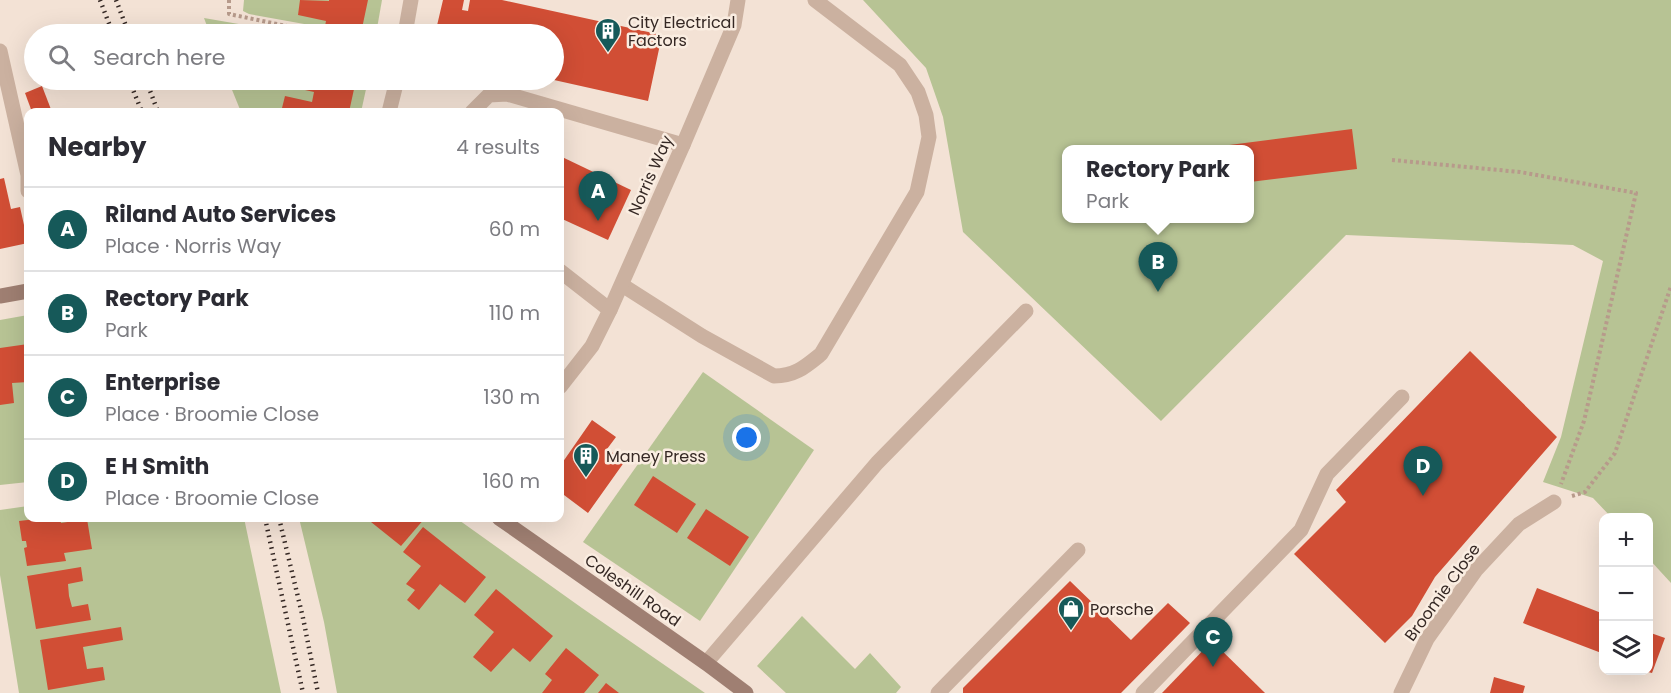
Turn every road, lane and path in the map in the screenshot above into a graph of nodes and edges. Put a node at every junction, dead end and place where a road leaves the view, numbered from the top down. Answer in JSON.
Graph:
{"nodes":[{"id":1,"x":229,"y":0,"type":"edge"},
{"id":2,"x":411,"y":0,"type":"edge"},
{"id":3,"x":738,"y":0,"type":"edge"},
{"id":4,"x":815,"y":0,"type":"edge"},
{"id":5,"x":277,"y":24,"type":"edge"},
{"id":6,"x":407,"y":24,"type":"edge"},
{"id":7,"x":0,"y":51,"type":"edge"},
{"id":8,"x":394,"y":90,"type":"edge"},
{"id":9,"x":390,"y":108,"type":"edge"},
{"id":10,"x":476,"y":108,"type":"edge"},
{"id":11,"x":555,"y":108,"type":"edge"},
{"id":12,"x":564,"y":111,"type":"edge"},
{"id":13,"x":683,"y":145,"type":"junction"},
{"id":14,"x":1392,"y":160,"type":"dead end"},
{"id":15,"x":24,"y":161,"type":"edge"},
{"id":16,"x":564,"y":274,"type":"edge"},
{"id":17,"x":622,"y":285,"type":"junction"},
{"id":18,"x":1671,"y":286,"type":"edge"},
{"id":19,"x":24,"y":292,"type":"edge"},
{"id":20,"x":0,"y":296,"type":"edge"},
{"id":21,"x":610,"y":309,"type":"junction"},
{"id":22,"x":1026,"y":311,"type":"dead end"},
{"id":23,"x":564,"y":382,"type":"edge"},
{"id":24,"x":1402,"y":397,"type":"dead end"},
{"id":25,"x":1554,"y":502,"type":"junction"},
{"id":26,"x":505,"y":522,"type":"edge"},
{"id":27,"x":1078,"y":550,"type":"dead end"},
{"id":28,"x":706,"y":663,"type":"junction"},
{"id":29,"x":746,"y":693,"type":"edge"},
{"id":30,"x":938,"y":693,"type":"edge"},
{"id":31,"x":1143,"y":693,"type":"edge"},
{"id":32,"x":1401,"y":693,"type":"edge"}],
"edges":[{"from":1,"to":5,"type":"path"},
{"from":2,"to":6,"type":"street"},
{"from":3,"to":13,"type":"street","name":"Norris Way"},
{"from":4,"to":17,"type":"street"},
{"from":7,"to":15,"type":"street"},
{"from":8,"to":9,"type":"street"},
{"from":10,"to":11,"type":"street"},
{"from":12,"to":13,"type":"street"},
{"from":13,"to":17,"type":"street","name":"Norris Way"},
{"from":14,"to":25,"type":"path"},
{"from":16,"to":21,"type":"street"},
{"from":17,"to":21,"type":"street","name":"Norris Way"},
{"from":18,"to":25,"type":"path"},
{"from":19,"to":20,"type":"street"},
{"from":21,"to":23,"type":"street","name":"Norris Way"},
{"from":22,"to":28,"type":"street"},
{"from":24,"to":31,"type":"street"},
{"from":25,"to":32,"type":"street","name":"Broomie Close"},
{"from":26,"to":28,"type":"street","name":"Coleshill Road"},
{"from":27,"to":30,"type":"street"},
{"from":28,"to":29,"type":"street","name":"Coleshill Road"}]}
